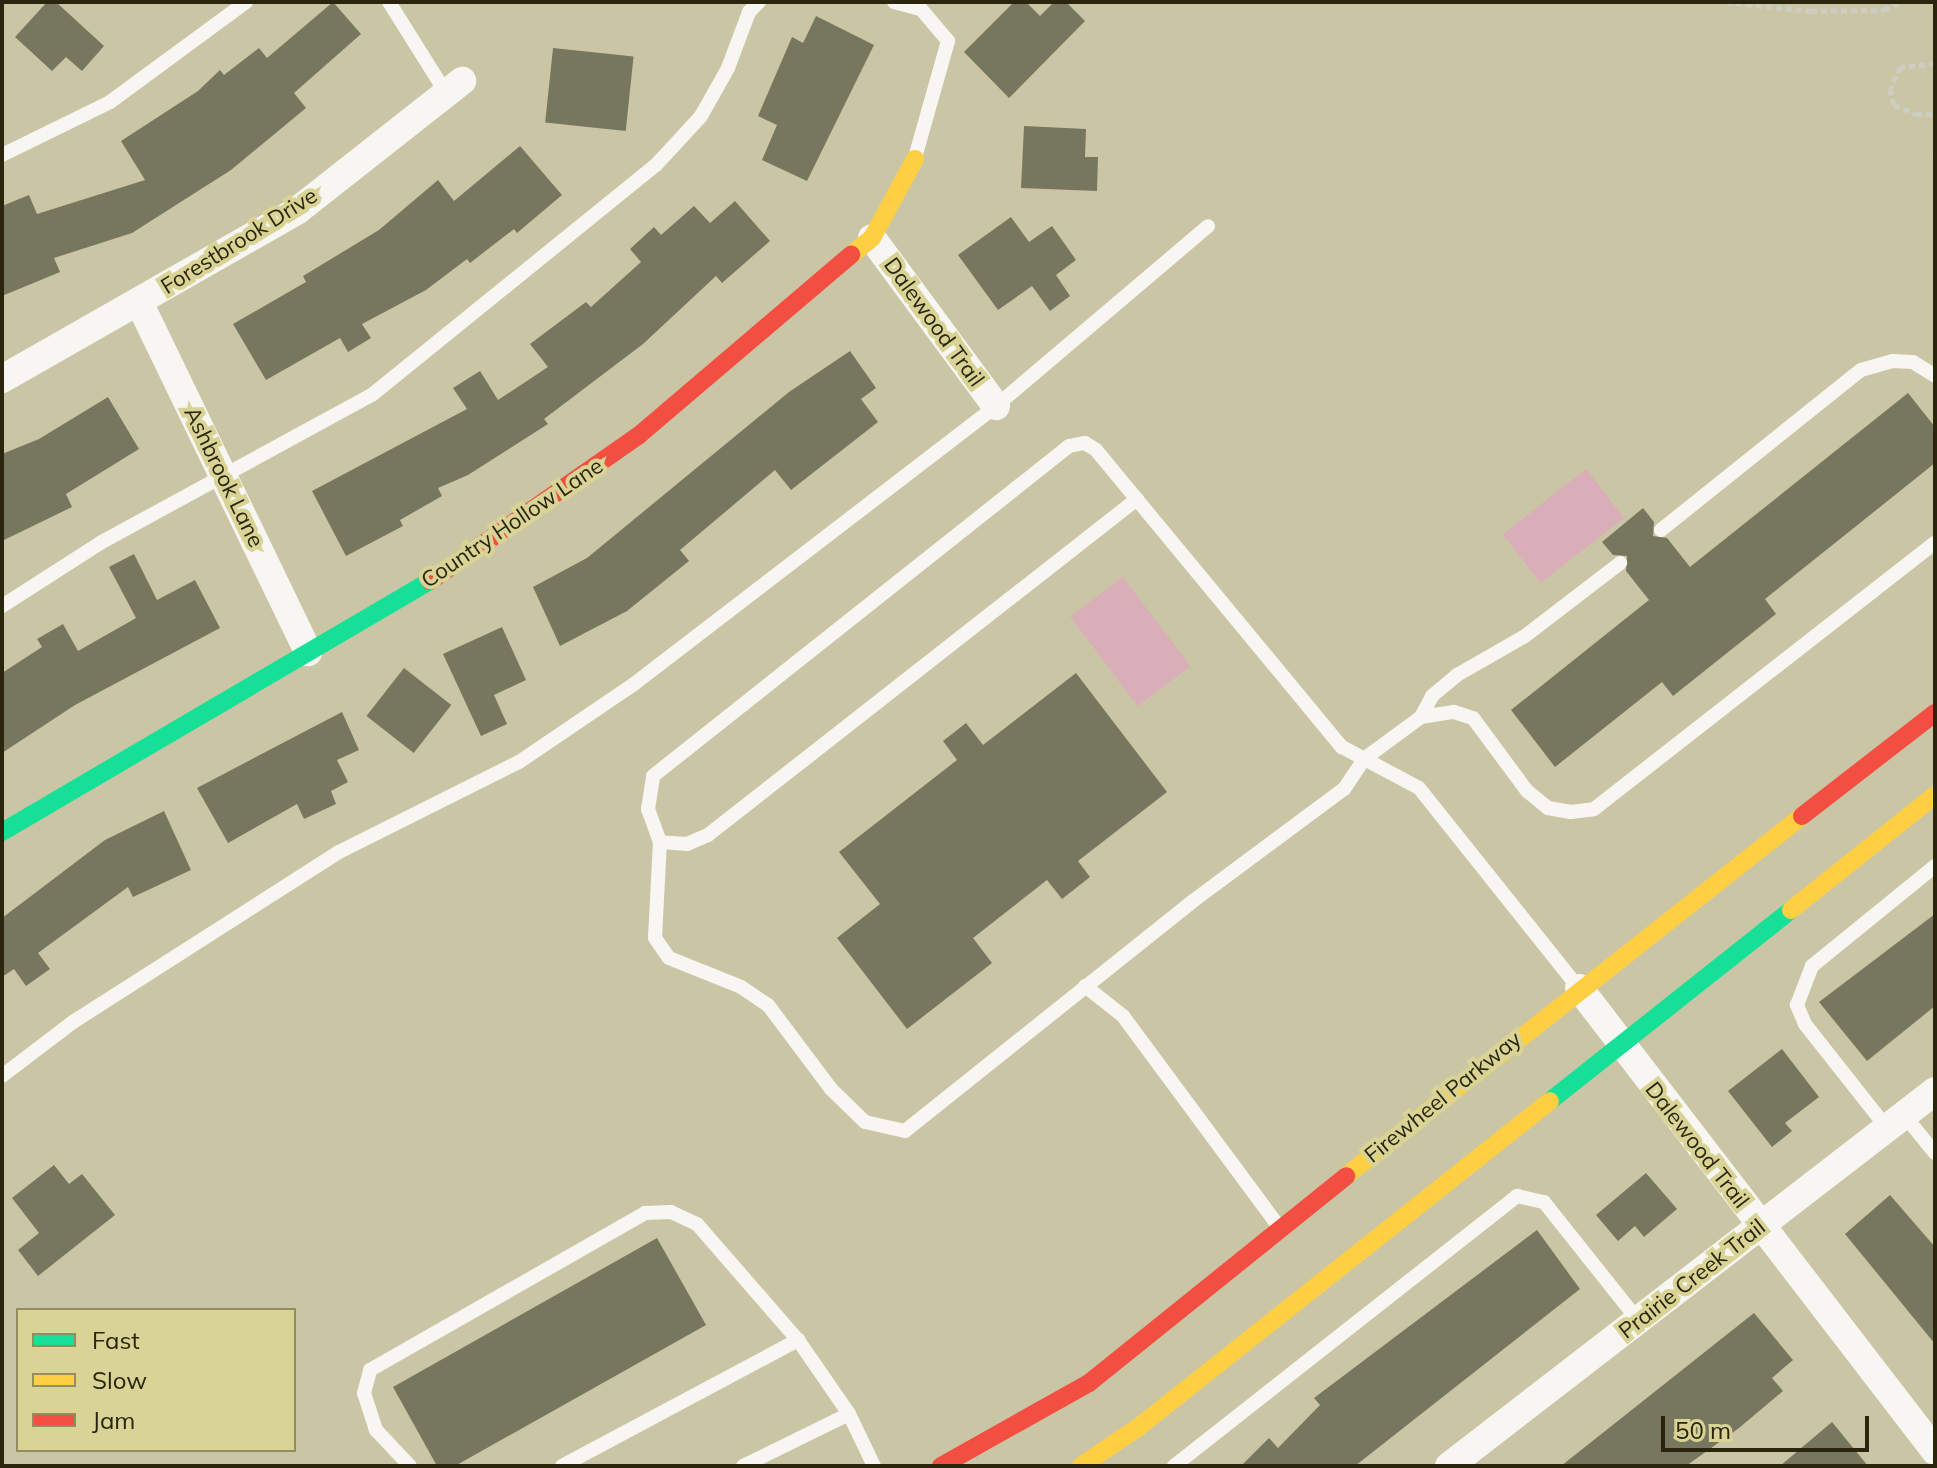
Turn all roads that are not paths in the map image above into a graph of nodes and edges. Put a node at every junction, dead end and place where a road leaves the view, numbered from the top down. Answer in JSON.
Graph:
{"nodes":[{"id":1,"x":246,"y":2,"type":"edge"},
{"id":2,"x":389,"y":2,"type":"edge"},
{"id":3,"x":759,"y":2,"type":"edge"},
{"id":4,"x":894,"y":2,"type":"edge"},
{"id":5,"x":454,"y":87,"type":"joint"},
{"id":6,"x":2,"y":155,"type":"edge"},
{"id":7,"x":915,"y":159,"type":"joint"},
{"id":8,"x":1208,"y":226,"type":"dead end"},
{"id":9,"x":872,"y":238,"type":"junction"},
{"id":10,"x":139,"y":302,"type":"junction"},
{"id":11,"x":1935,"y":376,"type":"edge"},
{"id":12,"x":2,"y":379,"type":"edge"},
{"id":13,"x":996,"y":406,"type":"junction"},
{"id":14,"x":224,"y":479,"type":"junction"},
{"id":15,"x":1137,"y":499,"type":"junction"},
{"id":16,"x":1661,"y":530,"type":"dead end"},
{"id":17,"x":1935,"y":543,"type":"edge"},
{"id":18,"x":1620,"y":563,"type":"dead end"},
{"id":19,"x":2,"y":606,"type":"edge"},
{"id":20,"x":308,"y":652,"type":"junction"},
{"id":21,"x":1935,"y":713,"type":"edge"},
{"id":22,"x":1421,"y":717,"type":"junction"},
{"id":23,"x":1364,"y":759,"type":"junction"},
{"id":24,"x":1935,"y":795,"type":"edge"},
{"id":25,"x":2,"y":832,"type":"edge"},
{"id":26,"x":660,"y":842,"type":"junction"},
{"id":27,"x":1935,"y":866,"type":"edge"},
{"id":28,"x":1085,"y":986,"type":"junction"},
{"id":29,"x":1579,"y":988,"type":"junction"},
{"id":30,"x":1618,"y":1043,"type":"junction"},
{"id":31,"x":2,"y":1076,"type":"edge"},
{"id":32,"x":1935,"y":1091,"type":"edge"},
{"id":33,"x":1896,"y":1122,"type":"junction"},
{"id":34,"x":1935,"y":1153,"type":"edge"},
{"id":35,"x":1760,"y":1226,"type":"junction"},
{"id":36,"x":1279,"y":1227,"type":"junction"},
{"id":37,"x":1638,"y":1320,"type":"junction"},
{"id":38,"x":798,"y":1340,"type":"junction"},
{"id":39,"x":849,"y":1414,"type":"junction"},
{"id":40,"x":1935,"y":1451,"type":"edge"},
{"id":41,"x":410,"y":1466,"type":"edge"},
{"id":42,"x":562,"y":1466,"type":"edge"},
{"id":43,"x":743,"y":1466,"type":"edge"},
{"id":44,"x":874,"y":1466,"type":"edge"},
{"id":45,"x":941,"y":1466,"type":"edge"},
{"id":46,"x":1081,"y":1466,"type":"edge"},
{"id":47,"x":1174,"y":1466,"type":"edge"},
{"id":48,"x":1449,"y":1466,"type":"edge"}],
"edges":[{"from":1,"to":6,"type":"lane"},
{"from":2,"to":5,"type":"lane"},
{"from":3,"to":14,"type":"lane"},
{"from":4,"to":7,"type":"lane"},
{"from":5,"to":10,"type":"street","name":"Forestbrook Drive"},
{"from":7,"to":9,"type":"main road","name":"Country Hollow Lane"},
{"from":8,"to":13,"type":"lane"},
{"from":9,"to":13,"type":"street","name":"Dalewood Trail"},
{"from":9,"to":20,"type":"main road","name":"Country Hollow Lane"},
{"from":10,"to":12,"type":"street","name":"Forestbrook Drive"},
{"from":10,"to":14,"type":"street","name":"Ashbrook Lane"},
{"from":11,"to":16,"type":"lane"},
{"from":13,"to":31,"type":"lane"},
{"from":14,"to":19,"type":"lane"},
{"from":14,"to":20,"type":"street","name":"Ashbrook Lane"},
{"from":15,"to":23,"type":"lane"},
{"from":15,"to":26,"type":"lane"},
{"from":15,"to":26,"type":"lane"},
{"from":17,"to":22,"type":"lane"},
{"from":18,"to":22,"type":"lane"},
{"from":20,"to":25,"type":"main road","name":"Country Hollow Lane"},
{"from":21,"to":29,"type":"main road","name":"Firewheel Parkway"},
{"from":22,"to":23,"type":"lane"},
{"from":23,"to":28,"type":"lane"},
{"from":23,"to":29,"type":"lane"},
{"from":24,"to":30,"type":"main road"},
{"from":26,"to":28,"type":"lane"},
{"from":27,"to":33,"type":"lane"},
{"from":28,"to":36,"type":"lane"},
{"from":29,"to":30,"type":"street","name":"Dalewood Trail"},
{"from":29,"to":36,"type":"main road","name":"Firewheel Parkway"},
{"from":30,"to":35,"type":"street","name":"Dalewood Trail"},
{"from":30,"to":46,"type":"main road"},
{"from":32,"to":33,"type":"street","name":"Prairie Creek Trail"},
{"from":33,"to":34,"type":"lane"},
{"from":33,"to":35,"type":"street","name":"Prairie Creek Trail"},
{"from":35,"to":37,"type":"street","name":"Prairie Creek Trail"},
{"from":35,"to":40,"type":"street","name":"Dalewood Trail"},
{"from":36,"to":45,"type":"main road","name":"Firewheel Parkway"},
{"from":37,"to":47,"type":"lane"},
{"from":37,"to":48,"type":"street","name":"Prairie Creek Trail"},
{"from":38,"to":39,"type":"lane"},
{"from":38,"to":41,"type":"lane"},
{"from":38,"to":42,"type":"lane"},
{"from":39,"to":43,"type":"lane"},
{"from":39,"to":44,"type":"lane"}]}
